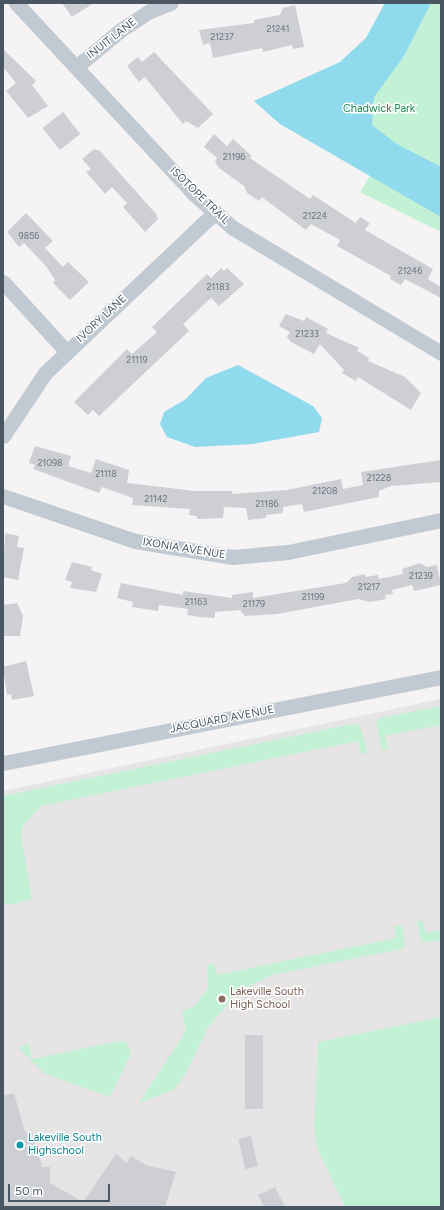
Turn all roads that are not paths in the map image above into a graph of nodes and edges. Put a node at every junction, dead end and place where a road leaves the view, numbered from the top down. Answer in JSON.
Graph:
{"nodes":[{"id":1,"x":16,"y":3,"type":"edge"},
{"id":2,"x":171,"y":3,"type":"edge"},
{"id":3,"x":76,"y":67,"type":"junction"},
{"id":4,"x":215,"y":212,"type":"junction"},
{"id":5,"x":3,"y":282,"type":"edge"},
{"id":6,"x":67,"y":352,"type":"junction"},
{"id":7,"x":441,"y":353,"type":"edge"},
{"id":8,"x":3,"y":436,"type":"edge"},
{"id":9,"x":3,"y":496,"type":"edge"},
{"id":10,"x":441,"y":520,"type":"edge"},
{"id":11,"x":441,"y":677,"type":"edge"},
{"id":12,"x":3,"y":763,"type":"edge"}],
"edges":[{"from":1,"to":3,"type":"street","name":"ISOTOPE TRAIL"},
{"from":2,"to":3,"type":"street","name":"INUIT LANE"},
{"from":3,"to":4,"type":"street","name":"ISOTOPE TRAIL"},
{"from":4,"to":6,"type":"street","name":"IVORY LANE"},
{"from":4,"to":7,"type":"street","name":"ISOTOPE TRAIL"},
{"from":5,"to":6,"type":"street"},
{"from":6,"to":8,"type":"street","name":"IVORY LANE"},
{"from":9,"to":10,"type":"street","name":"IXONIA AVENUE"},
{"from":11,"to":12,"type":"street","name":"JACQUARD AVENUE"}]}
